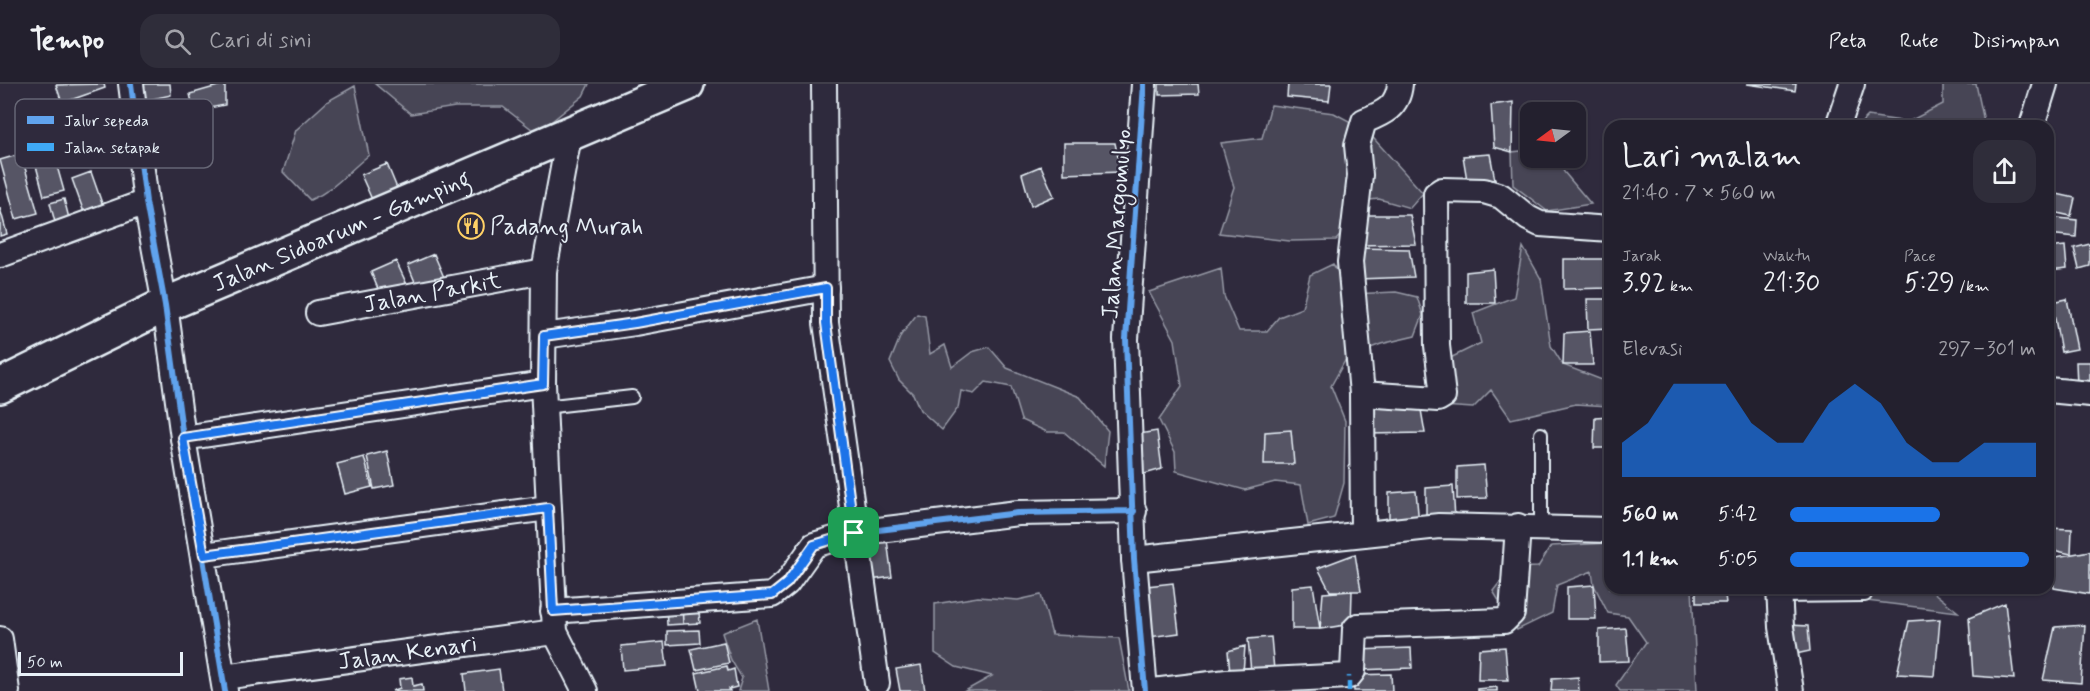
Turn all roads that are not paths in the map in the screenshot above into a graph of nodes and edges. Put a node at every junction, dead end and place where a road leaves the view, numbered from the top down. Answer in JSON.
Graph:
{"nodes":[{"id":1,"x":131,"y":84,"type":"edge"},
{"id":2,"x":687,"y":84,"type":"edge"},
{"id":3,"x":824,"y":84,"type":"edge"},
{"id":4,"x":1144,"y":84,"type":"edge"},
{"id":5,"x":1400,"y":84,"type":"edge"},
{"id":6,"x":1852,"y":84,"type":"edge"},
{"id":7,"x":2045,"y":84,"type":"edge"},
{"id":8,"x":645,"y":93,"type":"edge"},
{"id":9,"x":133,"y":99,"type":"edge"},
{"id":10,"x":1840,"y":120,"type":"edge"},
{"id":11,"x":2034,"y":120,"type":"edge"},
{"id":12,"x":569,"y":136,"type":"junction"},
{"id":13,"x":142,"y":168,"type":"edge"},
{"id":14,"x":146,"y":202,"type":"junction"},
{"id":15,"x":1604,"y":229,"type":"edge"},
{"id":16,"x":0,"y":255,"type":"edge"},
{"id":17,"x":544,"y":271,"type":"junction"},
{"id":18,"x":826,"y":288,"type":"junction"},
{"id":19,"x":165,"y":305,"type":"junction"},
{"id":20,"x":318,"y":313,"type":"dead end"},
{"id":21,"x":544,"y":336,"type":"junction"},
{"id":22,"x":0,"y":386,"type":"edge"},
{"id":23,"x":2054,"y":391,"type":"edge"},
{"id":24,"x":1362,"y":394,"type":"junction"},
{"id":25,"x":2090,"y":394,"type":"edge"},
{"id":26,"x":543,"y":396,"type":"junction"},
{"id":27,"x":632,"y":397,"type":"dead end"},
{"id":28,"x":1541,"y":434,"type":"dead end"},
{"id":29,"x":183,"y":438,"type":"junction"},
{"id":30,"x":548,"y":508,"type":"junction"},
{"id":31,"x":1134,"y":511,"type":"junction"},
{"id":32,"x":1530,"y":527,"type":"junction"},
{"id":33,"x":1604,"y":530,"type":"edge"},
{"id":34,"x":854,"y":533,"type":"junction"},
{"id":35,"x":1363,"y":534,"type":"junction"},
{"id":36,"x":204,"y":555,"type":"junction"},
{"id":37,"x":1134,"y":559,"type":"junction"},
{"id":38,"x":1779,"y":594,"type":"edge"},
{"id":39,"x":1836,"y":594,"type":"edge"},
{"id":40,"x":1865,"y":595,"type":"dead end"},
{"id":41,"x":554,"y":622,"type":"junction"},
{"id":42,"x":0,"y":639,"type":"edge"},
{"id":43,"x":1349,"y":683,"type":"edge"},
{"id":44,"x":224,"y":684,"type":"edge"},
{"id":45,"x":877,"y":684,"type":"dead end"},
{"id":46,"x":7,"y":691,"type":"edge"},
{"id":47,"x":585,"y":691,"type":"edge"},
{"id":48,"x":1145,"y":691,"type":"edge"},
{"id":49,"x":1153,"y":691,"type":"edge"},
{"id":50,"x":1791,"y":691,"type":"edge"}],
"edges":[{"from":1,"to":9,"type":"street"},
{"from":2,"to":8,"type":"main road","name":"Jalan Sidoarum - Gamping"},
{"from":3,"to":18,"type":"street"},
{"from":4,"to":31,"type":"street","name":"Jalan Margomulyo"},
{"from":5,"to":24,"type":"street"},
{"from":6,"to":10,"type":"street"},
{"from":7,"to":11,"type":"street"},
{"from":8,"to":12,"type":"main road","name":"Jalan Sidoarum - Gamping"},
{"from":12,"to":17,"type":"street"},
{"from":12,"to":19,"type":"main road","name":"Jalan Sidoarum - Gamping"},
{"from":13,"to":14,"type":"street"},
{"from":14,"to":16,"type":"street"},
{"from":14,"to":19,"type":"street"},
{"from":15,"to":24,"type":"street"},
{"from":17,"to":20,"type":"street","name":"Jalan Parkit"},
{"from":17,"to":21,"type":"street"},
{"from":18,"to":21,"type":"street"},
{"from":18,"to":34,"type":"street"},
{"from":19,"to":22,"type":"main road","name":"Jalan Sidoarum - Gamping"},
{"from":19,"to":29,"type":"street"},
{"from":21,"to":26,"type":"street"},
{"from":23,"to":25,"type":"street"},
{"from":24,"to":35,"type":"street"},
{"from":26,"to":27,"type":"lane"},
{"from":26,"to":29,"type":"street"},
{"from":26,"to":30,"type":"street"},
{"from":28,"to":32,"type":"lane"},
{"from":29,"to":36,"type":"street"},
{"from":30,"to":36,"type":"street"},
{"from":30,"to":41,"type":"street"},
{"from":31,"to":34,"type":"street","name":"Jalan Kenari"},
{"from":31,"to":37,"type":"street","name":"Jalan Margomulyo"},
{"from":32,"to":33,"type":"street"},
{"from":32,"to":35,"type":"street"},
{"from":32,"to":43,"type":"street"},
{"from":34,"to":41,"type":"street","name":"Jalan Kenari"},
{"from":34,"to":45,"type":"street"},
{"from":35,"to":37,"type":"street"},
{"from":36,"to":44,"type":"street"},
{"from":37,"to":48,"type":"street","name":"Jalan Margomulyo"},
{"from":38,"to":50,"type":"street"},
{"from":39,"to":40,"type":"lane"},
{"from":41,"to":44,"type":"street","name":"Jalan Kenari"},
{"from":41,"to":47,"type":"street"},
{"from":42,"to":46,"type":"street"},
{"from":43,"to":49,"type":"street"}]}
